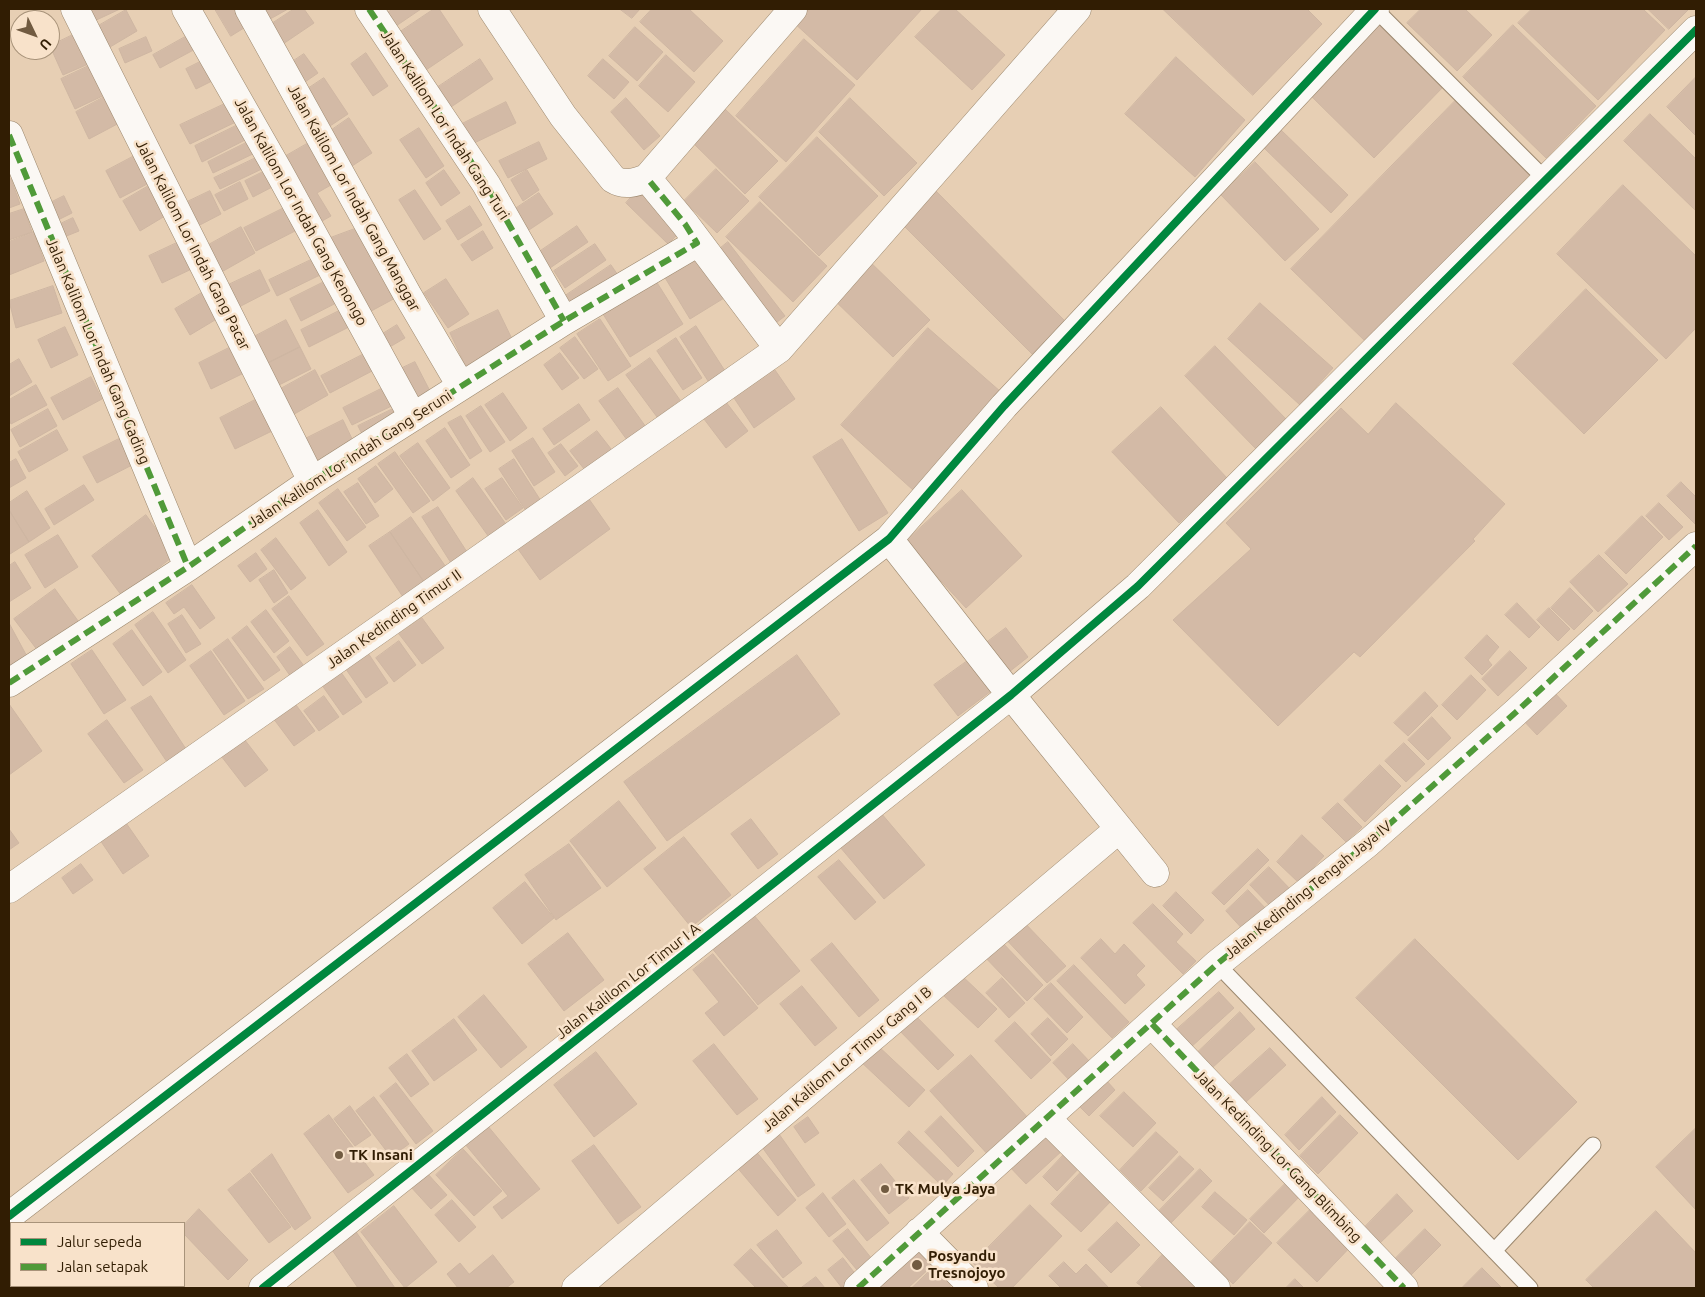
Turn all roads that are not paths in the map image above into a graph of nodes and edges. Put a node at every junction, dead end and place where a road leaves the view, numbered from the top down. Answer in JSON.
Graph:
{"nodes":[{"id":1,"x":75,"y":9,"type":"edge"},
{"id":2,"x":186,"y":9,"type":"edge"},
{"id":3,"x":248,"y":9,"type":"edge"},
{"id":4,"x":369,"y":9,"type":"edge"},
{"id":5,"x":492,"y":9,"type":"edge"},
{"id":6,"x":793,"y":9,"type":"edge"},
{"id":7,"x":1077,"y":9,"type":"edge"},
{"id":8,"x":1375,"y":9,"type":"edge"},
{"id":9,"x":1696,"y":30,"type":"edge"},
{"id":10,"x":9,"y":135,"type":"edge"},
{"id":11,"x":647,"y":178,"type":"junction"},
{"id":12,"x":1546,"y":180,"type":"junction"},
{"id":13,"x":697,"y":243,"type":"junction"},
{"id":14,"x":564,"y":321,"type":"junction"},
{"id":15,"x":778,"y":349,"type":"junction"},
{"id":16,"x":461,"y":386,"type":"junction"},
{"id":17,"x":413,"y":417,"type":"junction"},
{"id":18,"x":312,"y":481,"type":"junction"},
{"id":19,"x":889,"y":539,"type":"junction"},
{"id":20,"x":1695,"y":551,"type":"edge"},
{"id":21,"x":188,"y":567,"type":"junction"},
{"id":22,"x":9,"y":683,"type":"edge"},
{"id":23,"x":1011,"y":695,"type":"junction"},
{"id":24,"x":1119,"y":829,"type":"junction"},
{"id":25,"x":1155,"y":873,"type":"dead end"},
{"id":26,"x":9,"y":889,"type":"edge"},
{"id":27,"x":1218,"y":964,"type":"junction"},
{"id":28,"x":1152,"y":1024,"type":"junction"},
{"id":29,"x":1046,"y":1118,"type":"junction"},
{"id":30,"x":1593,"y":1145,"type":"dead end"},
{"id":31,"x":9,"y":1216,"type":"edge"},
{"id":32,"x":919,"y":1232,"type":"junction"},
{"id":33,"x":1494,"y":1251,"type":"junction"},
{"id":34,"x":263,"y":1288,"type":"edge"},
{"id":35,"x":576,"y":1288,"type":"edge"},
{"id":36,"x":858,"y":1288,"type":"edge"},
{"id":37,"x":974,"y":1288,"type":"edge"},
{"id":38,"x":1216,"y":1288,"type":"edge"},
{"id":39,"x":1404,"y":1288,"type":"edge"},
{"id":40,"x":1530,"y":1288,"type":"edge"}],
"edges":[{"from":1,"to":18,"type":"street","name":"Jalan Kalilom Lor Indah Gang Pacar"},
{"from":2,"to":17,"type":"street","name":"Jalan Kalilom Lor Indah Gang Kenongo"},
{"from":3,"to":16,"type":"street","name":"Jalan Kalilom Lor Indah Gang Manggar"},
{"from":4,"to":14,"type":"street","name":"Jalan Kalilom Lor Indah Gang Turi"},
{"from":5,"to":11,"type":"street"},
{"from":6,"to":11,"type":"street"},
{"from":7,"to":15,"type":"street","name":"Jalan Kedinding Timur II"},
{"from":8,"to":12,"type":"lane"},
{"from":8,"to":19,"type":"street"},
{"from":9,"to":12,"type":"street","name":"Jalan Kalilom Lor Timur I A"},
{"from":10,"to":21,"type":"street","name":"Jalan Kalilom Lor Indah Gang Gading"},
{"from":11,"to":13,"type":"street"},
{"from":12,"to":23,"type":"street","name":"Jalan Kalilom Lor Timur I A"},
{"from":13,"to":14,"type":"street","name":"Jalan Kalilom Lor Indah Gang Seruni"},
{"from":13,"to":15,"type":"street"},
{"from":14,"to":16,"type":"street","name":"Jalan Kalilom Lor Indah Gang Seruni"},
{"from":15,"to":26,"type":"street","name":"Jalan Kedinding Timur II"},
{"from":16,"to":17,"type":"street","name":"Jalan Kalilom Lor Indah Gang Seruni"},
{"from":17,"to":18,"type":"street","name":"Jalan Kalilom Lor Indah Gang Seruni"},
{"from":18,"to":21,"type":"street","name":"Jalan Kalilom Lor Indah Gang Seruni"},
{"from":19,"to":23,"type":"street"},
{"from":19,"to":31,"type":"street"},
{"from":20,"to":27,"type":"street","name":"Jalan Kedinding Tengah Jaya IV"},
{"from":21,"to":22,"type":"street","name":"Jalan Kalilom Lor Indah Gang Seruni"},
{"from":23,"to":24,"type":"street"},
{"from":23,"to":34,"type":"street","name":"Jalan Kalilom Lor Timur I A"},
{"from":24,"to":25,"type":"street"},
{"from":24,"to":35,"type":"street","name":"Jalan Kalilom Lor Timur Gang I B"},
{"from":27,"to":28,"type":"street","name":"Jalan Kedinding Tengah Jaya IV"},
{"from":27,"to":33,"type":"lane"},
{"from":28,"to":29,"type":"street","name":"Jalan Kedinding Tengah Jaya IV"},
{"from":28,"to":39,"type":"street","name":"Jalan Kedinding Lor Gang Blimbing"},
{"from":29,"to":32,"type":"street","name":"Jalan Kedinding Tengah Jaya IV"},
{"from":29,"to":38,"type":"street"},
{"from":30,"to":33,"type":"lane"},
{"from":32,"to":36,"type":"street","name":"Jalan Kedinding Tengah Jaya IV"},
{"from":32,"to":37,"type":"street"},
{"from":33,"to":40,"type":"lane"}]}
